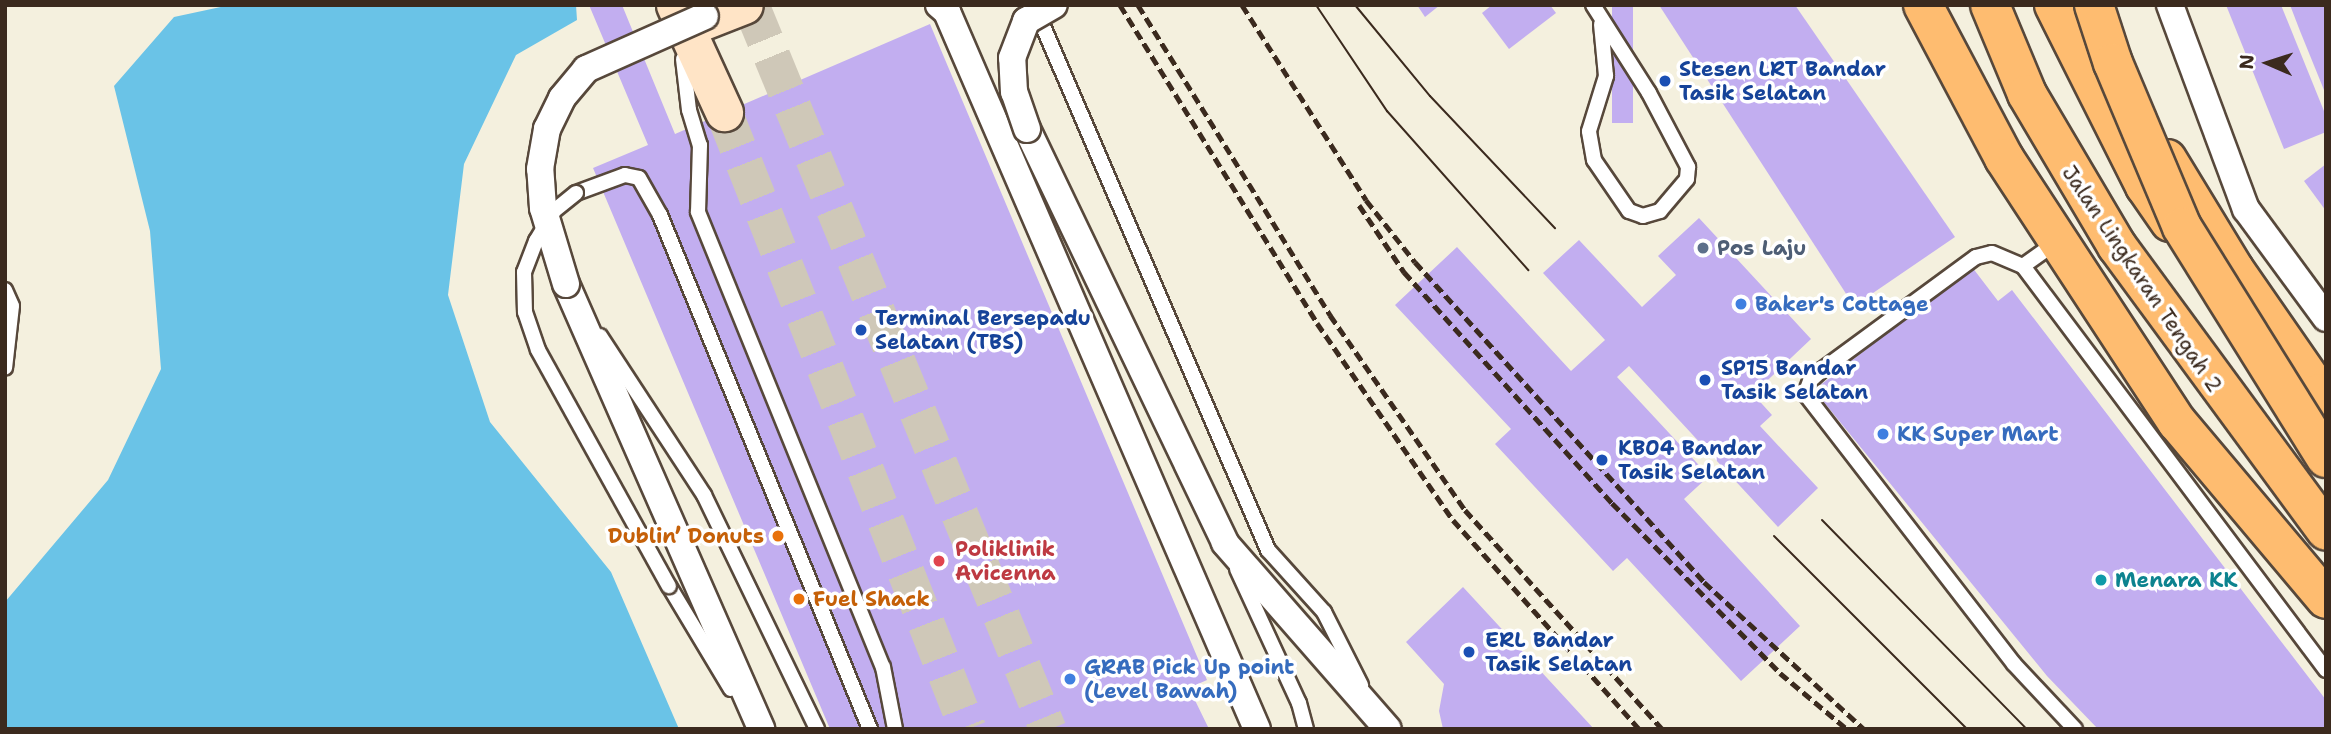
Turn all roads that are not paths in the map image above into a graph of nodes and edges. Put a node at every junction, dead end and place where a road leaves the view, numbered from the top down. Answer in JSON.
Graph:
{"nodes":[{"id":1,"x":730,"y":5,"type":"edge"},
{"id":2,"x":744,"y":5,"type":"edge"},
{"id":3,"x":939,"y":5,"type":"edge"},
{"id":4,"x":1034,"y":5,"type":"edge"},
{"id":5,"x":1054,"y":5,"type":"edge"},
{"id":6,"x":1593,"y":5,"type":"edge"},
{"id":7,"x":1912,"y":5,"type":"edge"},
{"id":8,"x":1923,"y":5,"type":"edge"},
{"id":9,"x":1983,"y":5,"type":"edge"},
{"id":10,"x":1990,"y":5,"type":"edge"},
{"id":11,"x":2054,"y":5,"type":"edge"},
{"id":12,"x":2094,"y":5,"type":"edge"},
{"id":13,"x":2170,"y":5,"type":"edge"},
{"id":14,"x":678,"y":21,"type":"edge"},
{"id":15,"x":1601,"y":24,"type":"junction"},
{"id":16,"x":724,"y":112,"type":"tunnel mouth"},
{"id":17,"x":1027,"y":129,"type":"junction"},
{"id":18,"x":2004,"y":158,"type":"junction"},
{"id":19,"x":2058,"y":241,"type":"junction"},
{"id":20,"x":1048,"y":253,"type":"junction"},
{"id":21,"x":2023,"y":266,"type":"junction"},
{"id":22,"x":566,"y":284,"type":"junction"},
{"id":23,"x":5,"y":290,"type":"edge"},
{"id":24,"x":2326,"y":318,"type":"edge"},
{"id":25,"x":5,"y":368,"type":"edge"},
{"id":26,"x":2326,"y":427,"type":"edge"},
{"id":27,"x":2326,"y":450,"type":"edge"},
{"id":28,"x":2326,"y":458,"type":"edge"},
{"id":29,"x":2326,"y":531,"type":"edge"},
{"id":30,"x":2326,"y":538,"type":"edge"},
{"id":31,"x":1225,"y":542,"type":"junction"},
{"id":32,"x":2326,"y":599,"type":"edge"},
{"id":33,"x":2326,"y":670,"type":"edge"},
{"id":34,"x":1381,"y":720,"type":"edge"},
{"id":35,"x":756,"y":729,"type":"edge"},
{"id":36,"x":761,"y":729,"type":"edge"},
{"id":37,"x":817,"y":729,"type":"edge"},
{"id":38,"x":870,"y":729,"type":"edge"},
{"id":39,"x":895,"y":729,"type":"edge"},
{"id":40,"x":1257,"y":729,"type":"edge"},
{"id":41,"x":1306,"y":729,"type":"edge"},
{"id":42,"x":2075,"y":729,"type":"edge"}],
"edges":[{"from":1,"to":14,"type":"street","bridge":true},
{"from":2,"to":14,"type":"street"},
{"from":3,"to":20,"type":"street"},
{"from":4,"to":34,"type":"lane"},
{"from":5,"to":17,"type":"street","bridge":true},
{"from":6,"to":15,"type":"lane"},
{"from":7,"to":18,"type":"street"},
{"from":8,"to":18,"type":"highway"},
{"from":9,"to":30,"type":"highway","name":"Jalan Lingkaran Tengah 2"},
{"from":10,"to":29,"type":"highway","bridge":true},
{"from":11,"to":27,"type":"highway"},
{"from":12,"to":26,"type":"highway"},
{"from":12,"to":28,"type":"highway","bridge":true},
{"from":13,"to":24,"type":"street"},
{"from":14,"to":16,"type":"street"},
{"from":14,"to":22,"type":"street","bridge":true},
{"from":14,"to":39,"type":"lane"},
{"from":15,"to":15,"type":"lane"},
{"from":17,"to":20,"type":"street"},
{"from":17,"to":31,"type":"street"},
{"from":18,"to":19,"type":"highway"},
{"from":19,"to":21,"type":"lane"},
{"from":19,"to":32,"type":"highway"},
{"from":20,"to":40,"type":"street"},
{"from":21,"to":33,"type":"lane"},
{"from":21,"to":42,"type":"lane"},
{"from":22,"to":36,"type":"street"},
{"from":22,"to":37,"type":"lane"},
{"from":23,"to":25,"type":"lane"},
{"from":31,"to":34,"type":"street"},
{"from":31,"to":41,"type":"lane"},
{"from":35,"to":38,"type":"lane","bridge":true}]}
